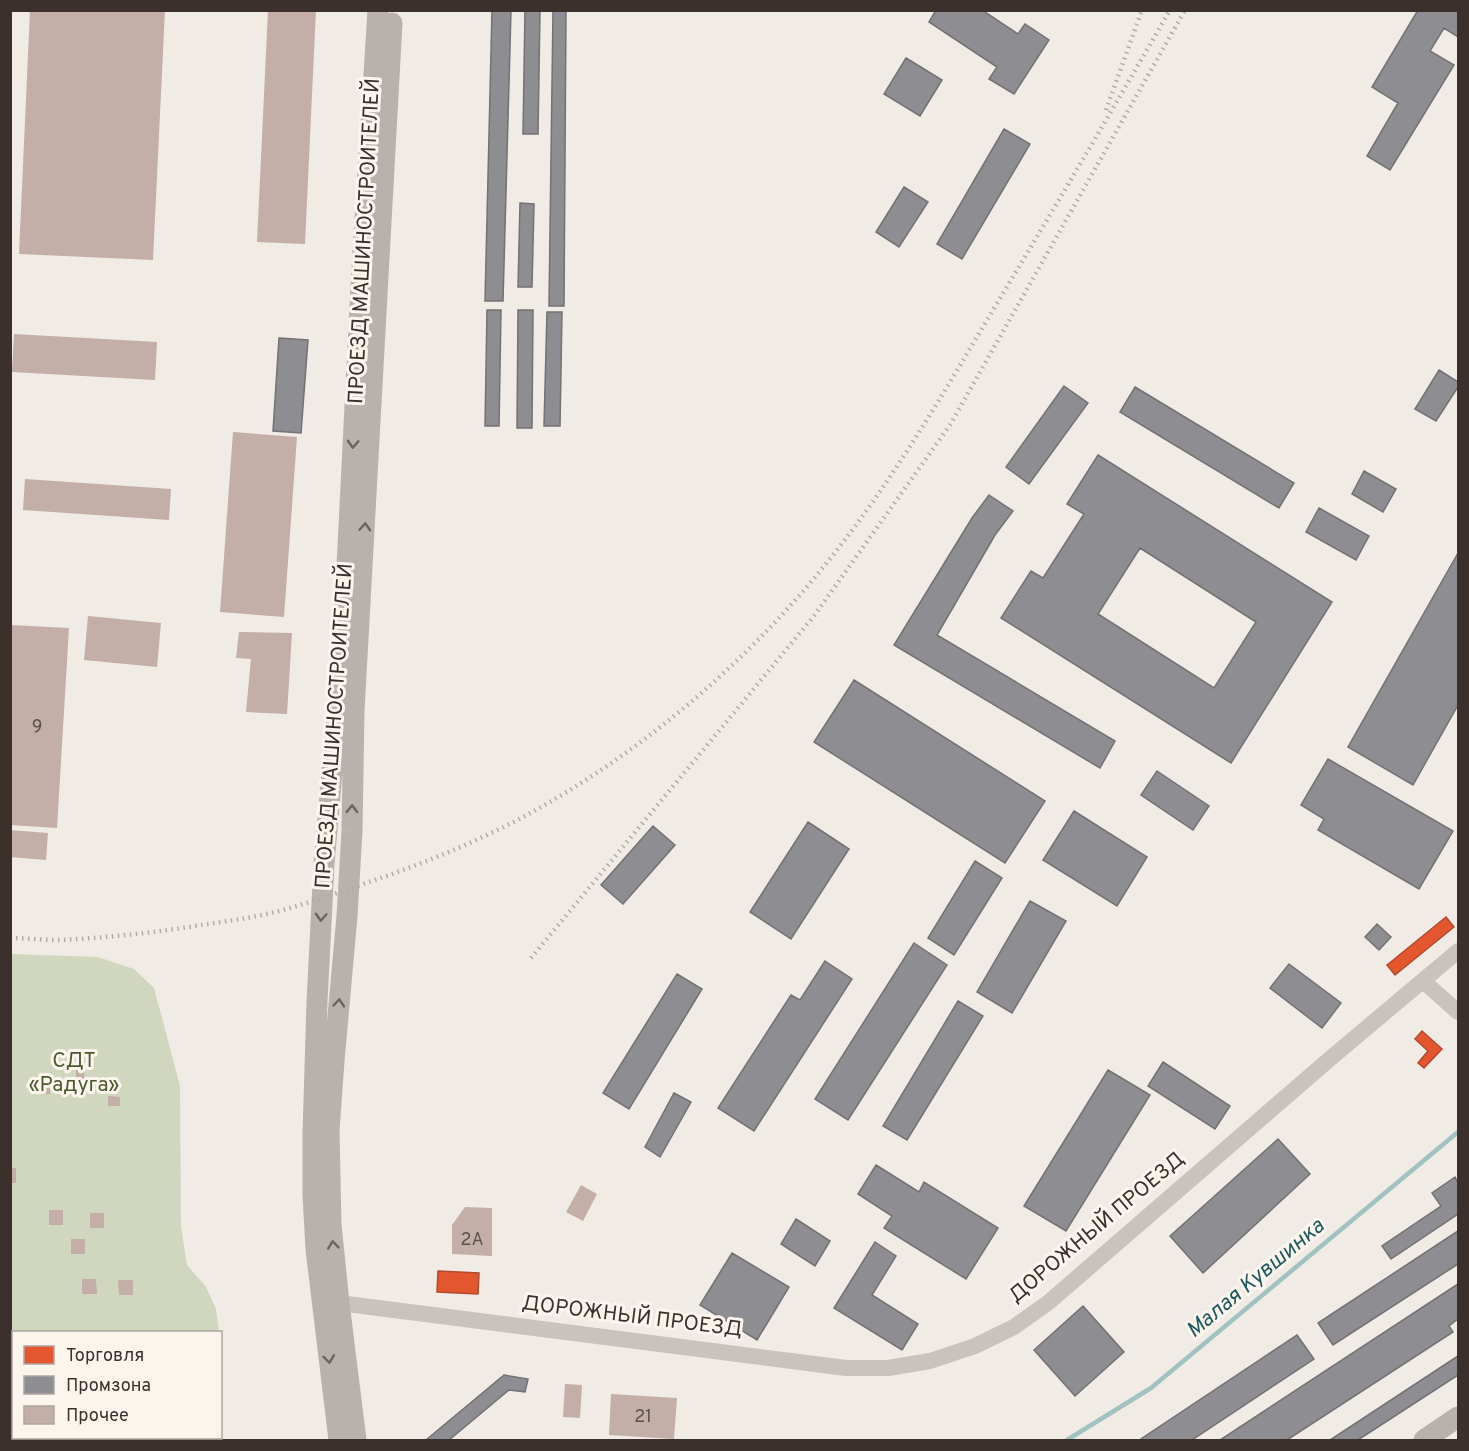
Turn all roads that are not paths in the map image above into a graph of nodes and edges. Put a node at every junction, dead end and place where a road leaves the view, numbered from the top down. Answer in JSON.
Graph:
{"nodes":[{"id":1,"x":378,"y":10,"type":"edge"},
{"id":2,"x":393,"y":10,"type":"edge"},
{"id":3,"x":368,"y":322,"type":"junction"},
{"id":4,"x":1458,"y":951,"type":"edge"},
{"id":5,"x":1423,"y":981,"type":"junction"},
{"id":6,"x":1458,"y":1012,"type":"edge"},
{"id":7,"x":330,"y":1302,"type":"junction"},
{"id":8,"x":1458,"y":1418,"type":"edge"},
{"id":9,"x":339,"y":1440,"type":"edge"},
{"id":10,"x":356,"y":1440,"type":"edge"},
{"id":11,"x":1424,"y":1440,"type":"edge"}],
"edges":[{"from":1,"to":3,"type":"main road","name":"ПРОЕЗД МАШИНОСТРОИТЕЛЕЙ"},
{"from":2,"to":3,"type":"main road","name":"ПРОЕЗД МАШИНОСТРОИТЕЛЕЙ"},
{"from":3,"to":7,"type":"main road","name":"ПРОЕЗД МАШИНОСТРОИТЕЛЕЙ"},
{"from":4,"to":5,"type":"street","name":"ДОРОЖНЫЙ ПРОЕЗД"},
{"from":5,"to":6,"type":"street"},
{"from":5,"to":7,"type":"street","name":"ДОРОЖНЫЙ ПРОЕЗД"},
{"from":7,"to":9,"type":"main road","name":"ПРОЕЗД МАШИНОСТРОИТЕЛЕЙ","one_way":true},
{"from":7,"to":10,"type":"main road","name":"ПРОЕЗД МАШИНОСТРОИТЕЛЕЙ"},
{"from":8,"to":11,"type":"main road"}]}
